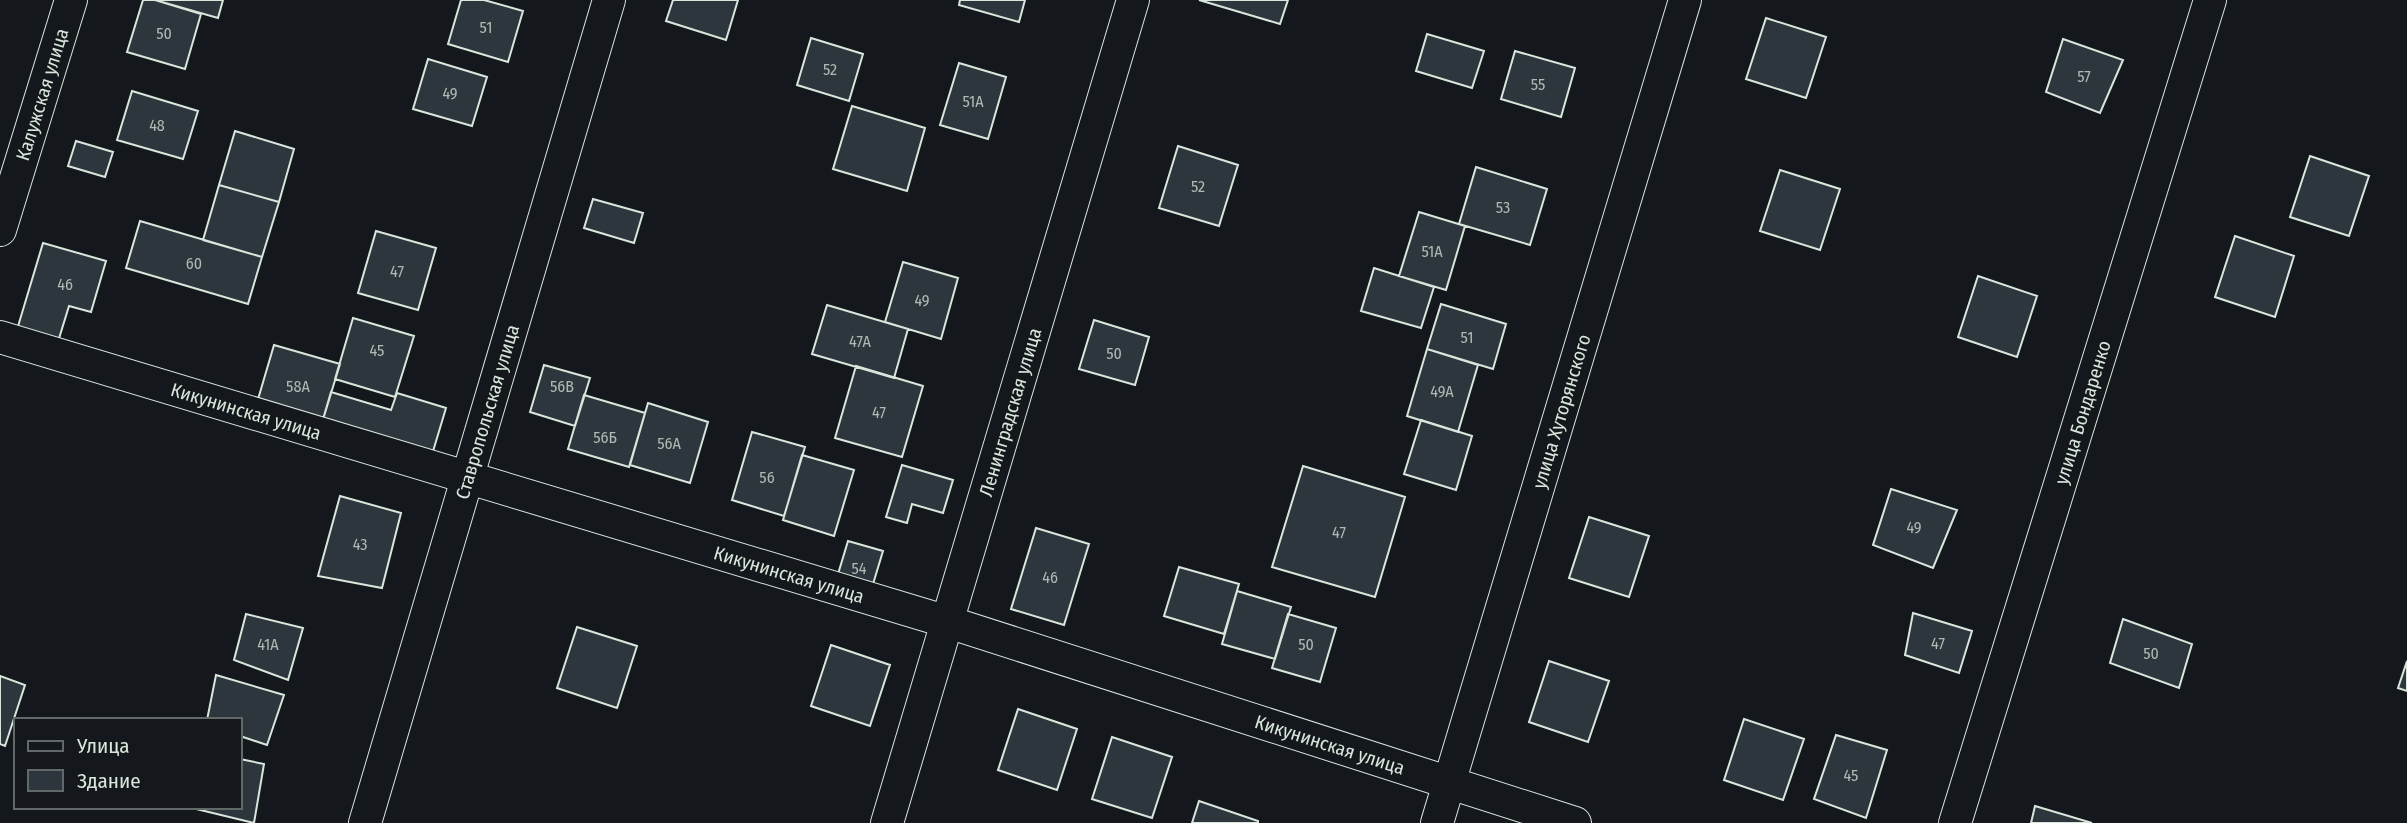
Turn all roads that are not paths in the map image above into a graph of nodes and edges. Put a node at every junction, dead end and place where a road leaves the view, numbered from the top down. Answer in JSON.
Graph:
{"nodes":[{"id":1,"x":71,"y":0,"type":"edge"},
{"id":2,"x":610,"y":0,"type":"edge"},
{"id":3,"x":1133,"y":0,"type":"edge"},
{"id":4,"x":1685,"y":0,"type":"edge"},
{"id":5,"x":2210,"y":0,"type":"edge"},
{"id":6,"x":0,"y":230,"type":"edge"},
{"id":7,"x":0,"y":337,"type":"edge"},
{"id":8,"x":468,"y":477,"type":"junction"},
{"id":9,"x":948,"y":622,"type":"junction"},
{"id":10,"x":1451,"y":781,"type":"junction"},
{"id":11,"x":365,"y":823,"type":"edge"},
{"id":12,"x":887,"y":823,"type":"edge"},
{"id":13,"x":1437,"y":823,"type":"edge"},
{"id":14,"x":1575,"y":823,"type":"edge"},
{"id":15,"x":1955,"y":823,"type":"edge"}],
"edges":[{"from":1,"to":6,"type":"street","name":"Калужская улица"},
{"from":2,"to":8,"type":"street","name":"Ставропольская улица"},
{"from":3,"to":9,"type":"street","name":"Ленинградская улица"},
{"from":4,"to":10,"type":"street","name":"улица Хуторянского"},
{"from":5,"to":15,"type":"street","name":"улица Бондаренко"},
{"from":7,"to":8,"type":"street","name":"Кикунинская улица"},
{"from":8,"to":9,"type":"street","name":"Кикунинская улица"},
{"from":8,"to":11,"type":"street","name":"Ставропольская улица"},
{"from":9,"to":10,"type":"street","name":"Кикунинская улица"},
{"from":9,"to":12,"type":"street","name":"Ленинградская улица"},
{"from":10,"to":13,"type":"street","name":"улица Хуторянского"},
{"from":10,"to":14,"type":"street","name":"Кикунинская улица"}]}
